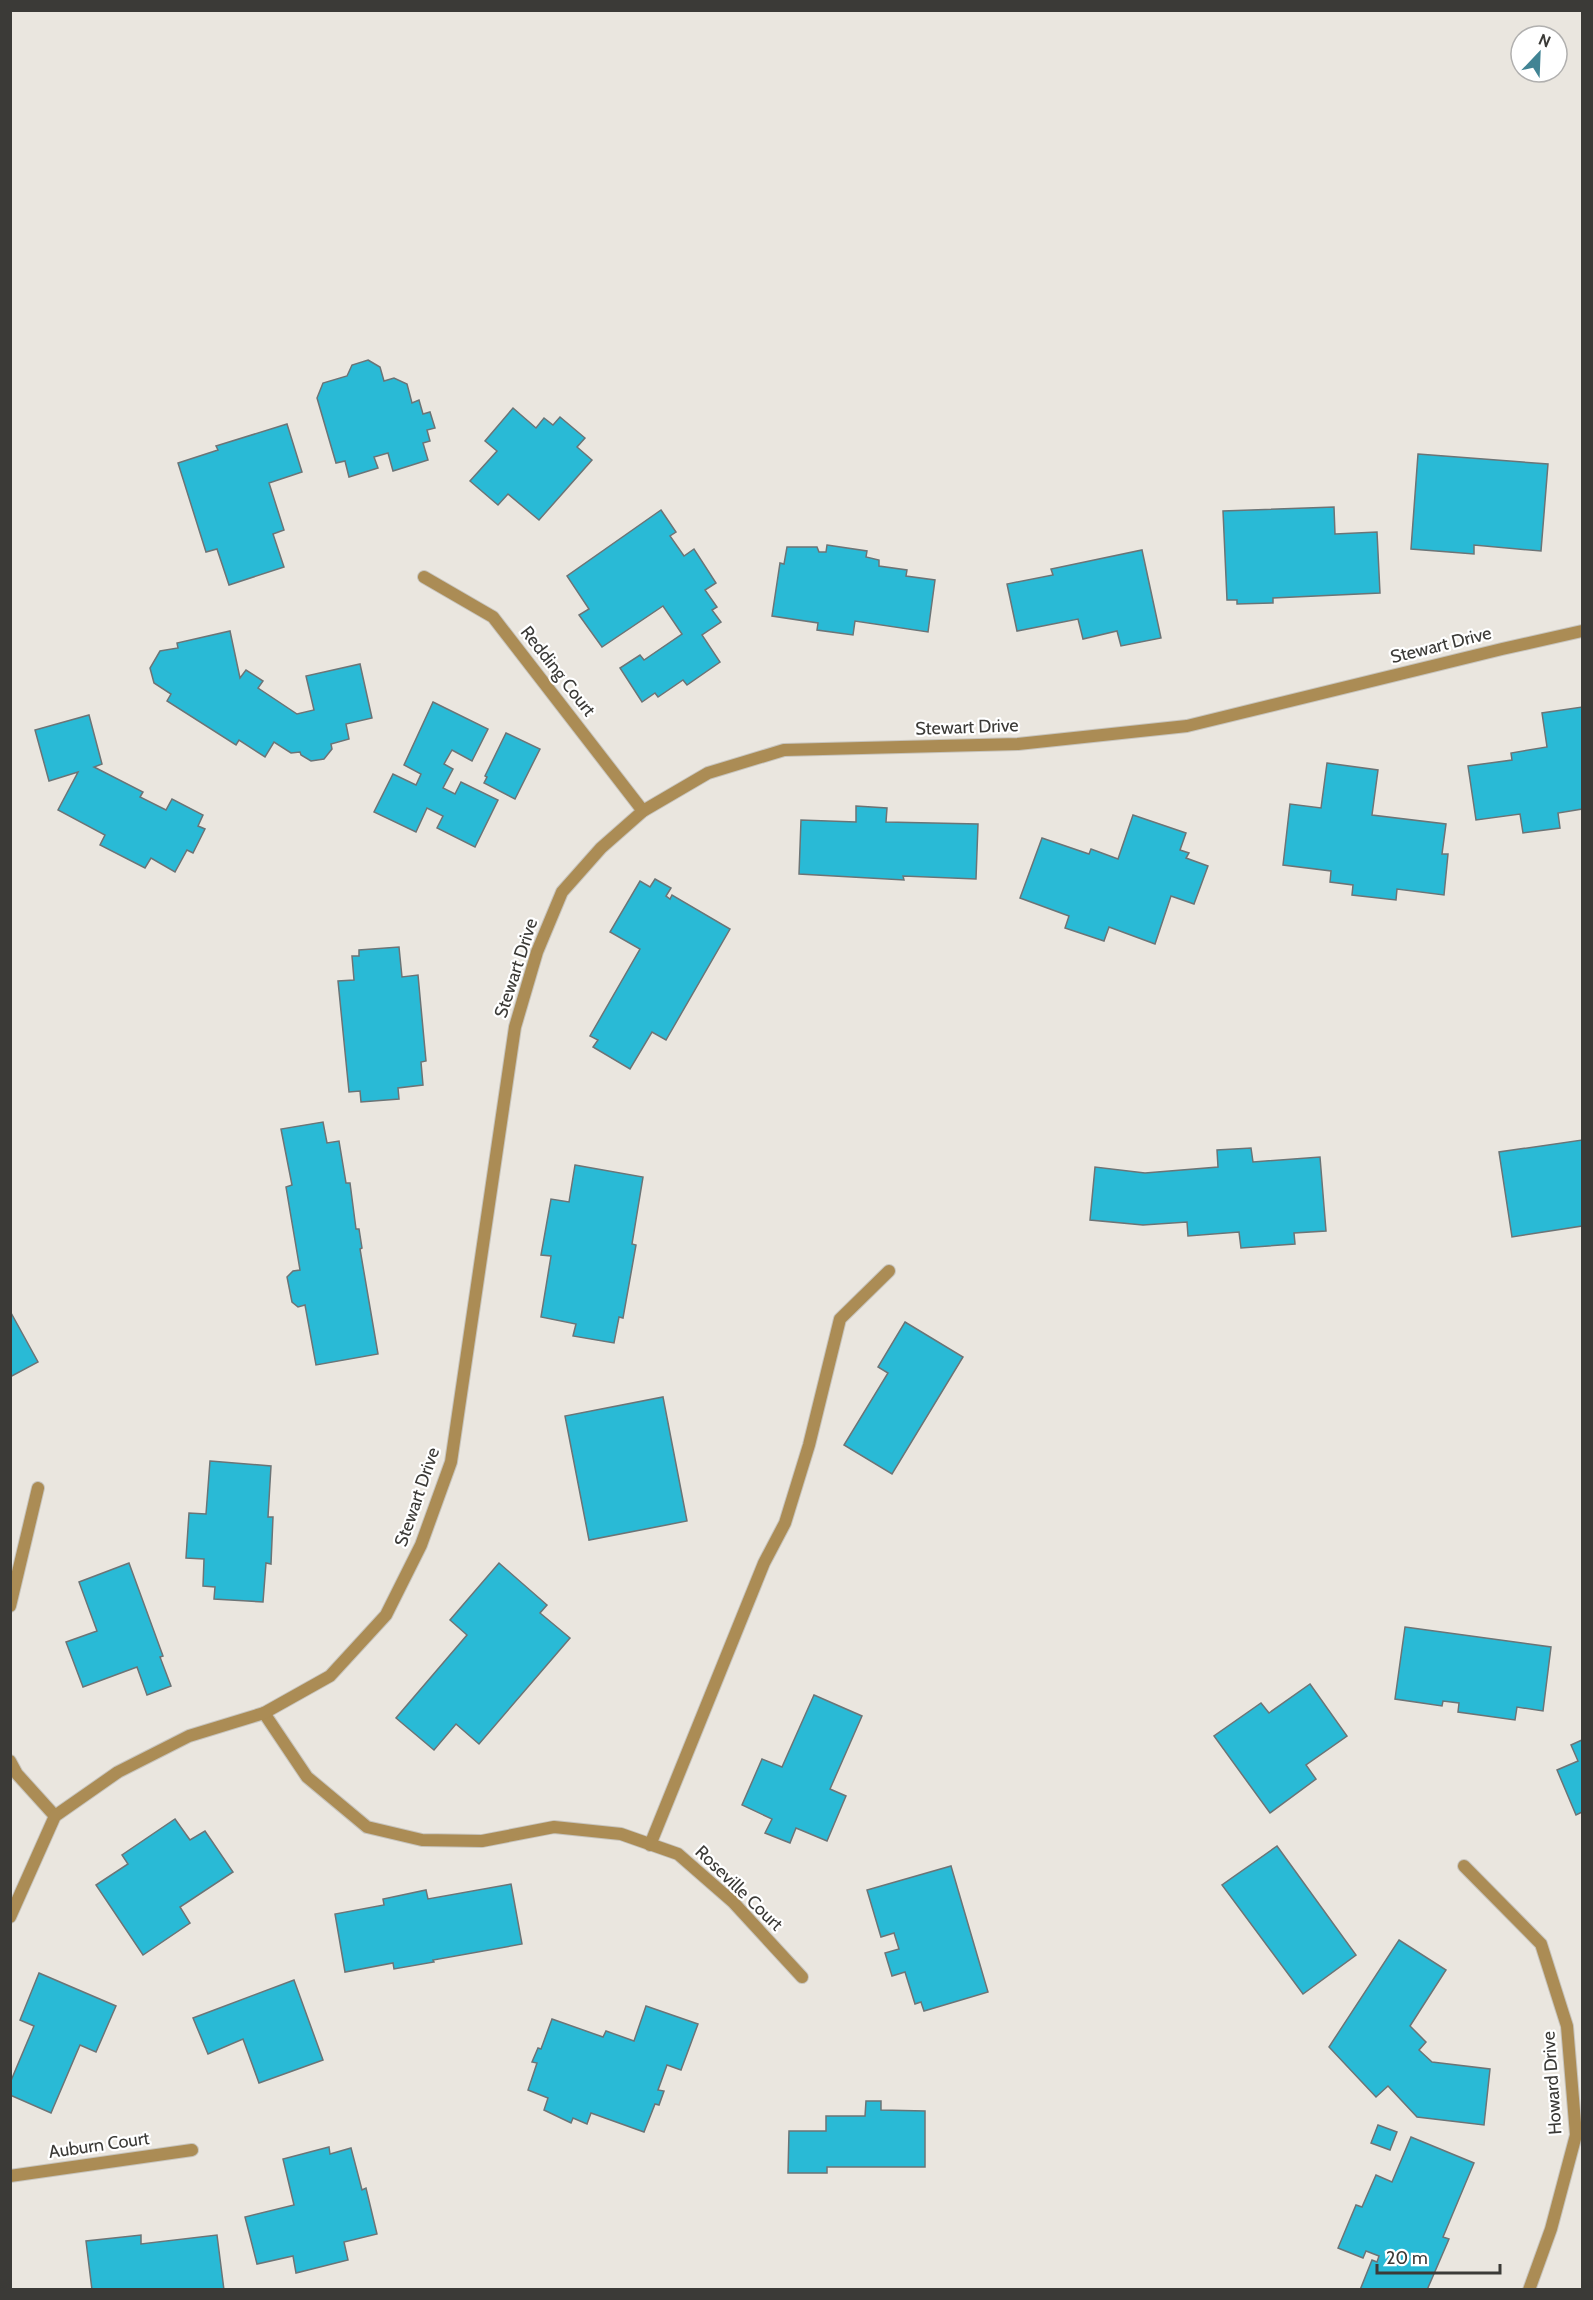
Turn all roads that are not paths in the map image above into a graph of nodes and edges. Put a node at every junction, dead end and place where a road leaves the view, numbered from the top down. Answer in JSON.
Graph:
{"nodes":[{"id":1,"x":424,"y":577,"type":"dead end"},
{"id":2,"x":1582,"y":631,"type":"edge"},
{"id":3,"x":643,"y":811,"type":"junction"},
{"id":4,"x":889,"y":1271,"type":"dead end"},
{"id":5,"x":38,"y":1488,"type":"dead end"},
{"id":6,"x":10,"y":1606,"type":"edge"},
{"id":7,"x":264,"y":1713,"type":"junction"},
{"id":8,"x":10,"y":1761,"type":"edge"},
{"id":9,"x":55,"y":1816,"type":"junction"},
{"id":10,"x":650,"y":1845,"type":"junction"},
{"id":11,"x":1464,"y":1866,"type":"dead end"},
{"id":12,"x":10,"y":1917,"type":"edge"},
{"id":13,"x":802,"y":1977,"type":"dead end"},
{"id":14,"x":1579,"y":2136,"type":"edge"},
{"id":15,"x":192,"y":2150,"type":"dead end"},
{"id":16,"x":10,"y":2176,"type":"edge"},
{"id":17,"x":1529,"y":2289,"type":"edge"}],
"edges":[{"from":1,"to":3,"type":"street","name":"Redding Court"},
{"from":2,"to":3,"type":"street","name":"Stewart Drive"},
{"from":3,"to":7,"type":"street","name":"Stewart Drive"},
{"from":4,"to":10,"type":"street"},
{"from":5,"to":6,"type":"street"},
{"from":7,"to":9,"type":"street","name":"Stewart Drive"},
{"from":7,"to":10,"type":"street","name":"Roseville Court"},
{"from":8,"to":9,"type":"street"},
{"from":9,"to":12,"type":"street"},
{"from":10,"to":13,"type":"street","name":"Roseville Court"},
{"from":11,"to":14,"type":"street","name":"Howard Drive"},
{"from":14,"to":17,"type":"street","name":"Howard Drive"},
{"from":15,"to":16,"type":"street","name":"Auburn Court"}]}
